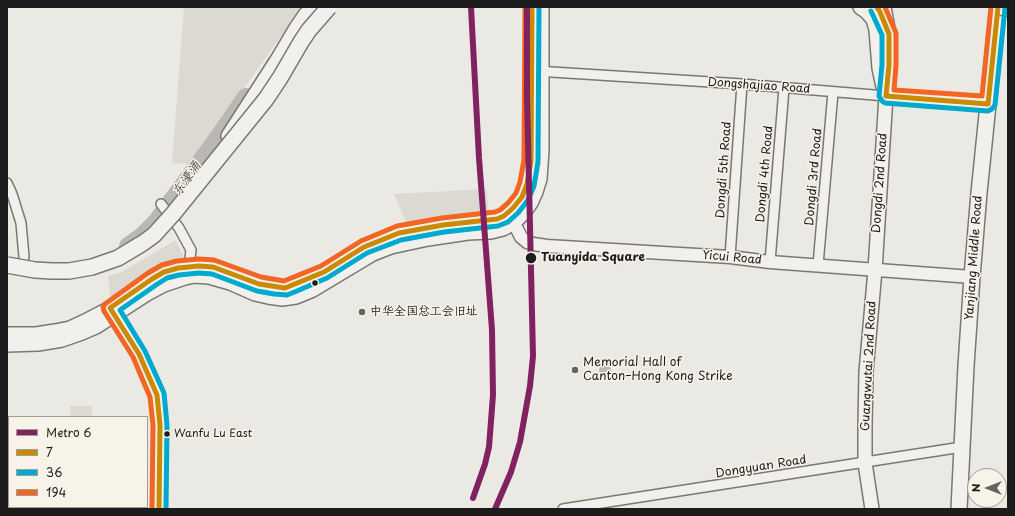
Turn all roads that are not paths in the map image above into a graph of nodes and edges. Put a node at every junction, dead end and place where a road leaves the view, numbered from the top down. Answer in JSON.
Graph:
{"nodes":[{"id":1,"x":314,"y":7,"type":"edge"},
{"id":2,"x":328,"y":7,"type":"edge"},
{"id":3,"x":532,"y":7,"type":"edge"},
{"id":4,"x":542,"y":7,"type":"edge"},
{"id":5,"x":861,"y":7,"type":"edge"},
{"id":6,"x":877,"y":7,"type":"edge"},
{"id":7,"x":884,"y":7,"type":"edge"},
{"id":8,"x":998,"y":7,"type":"edge"},
{"id":9,"x":1008,"y":8,"type":"edge"},
{"id":10,"x":889,"y":34,"type":"junction"},
{"id":11,"x":536,"y":71,"type":"junction"},
{"id":12,"x":742,"y":84,"type":"junction"},
{"id":13,"x":784,"y":88,"type":"junction"},
{"id":14,"x":833,"y":92,"type":"junction"},
{"id":15,"x":886,"y":96,"type":"junction"},
{"id":16,"x":988,"y":104,"type":"junction"},
{"id":17,"x":208,"y":169,"type":"junction"},
{"id":18,"x":7,"y":183,"type":"edge"},
{"id":19,"x":161,"y":204,"type":"dead end"},
{"id":20,"x":511,"y":218,"type":"junction"},
{"id":21,"x":24,"y":257,"type":"dead end"},
{"id":22,"x":730,"y":258,"type":"junction"},
{"id":23,"x":770,"y":262,"type":"junction"},
{"id":24,"x":7,"y":264,"type":"edge"},
{"id":25,"x":818,"y":265,"type":"junction"},
{"id":26,"x":189,"y":267,"type":"junction"},
{"id":27,"x":875,"y":270,"type":"junction"},
{"id":28,"x":972,"y":277,"type":"junction"},
{"id":29,"x":112,"y":311,"type":"junction"},
{"id":30,"x":7,"y":334,"type":"edge"},
{"id":31,"x":7,"y":345,"type":"edge"},
{"id":32,"x":962,"y":447,"type":"junction"},
{"id":33,"x":865,"y":463,"type":"junction"},
{"id":34,"x":159,"y":509,"type":"edge"},
{"id":35,"x":563,"y":509,"type":"edge"},
{"id":36,"x":872,"y":509,"type":"edge"},
{"id":37,"x":959,"y":509,"type":"edge"}],
"edges":[{"from":1,"to":17,"type":"main road","bridge":true},
{"from":2,"to":17,"type":"main road","bridge":true},
{"from":2,"to":24,"type":"main road","bridge":true},
{"from":3,"to":11,"type":"main road"},
{"from":4,"to":11,"type":"main road"},
{"from":5,"to":15,"type":"main road"},
{"from":6,"to":10,"type":"street"},
{"from":7,"to":10,"type":"main road","name":"Dongdi 2nd Road"},
{"from":8,"to":9,"type":"main road","bridge":true},
{"from":8,"to":16,"type":"main road","name":"Yanjiang Middle Road"},
{"from":10,"to":15,"type":"main road","name":"Dongdi 2nd Road"},
{"from":11,"to":12,"type":"street","name":"Dongshajiao Road"},
{"from":11,"to":20,"type":"main road"},
{"from":12,"to":13,"type":"street","name":"Dongshajiao Road"},
{"from":12,"to":22,"type":"street","name":"Dongdi 5th Road"},
{"from":13,"to":14,"type":"street","name":"Dongshajiao Road"},
{"from":13,"to":23,"type":"street","name":"Dongdi 4th Road"},
{"from":14,"to":15,"type":"street","name":"Dongshajiao Road"},
{"from":14,"to":25,"type":"street","name":"Dongdi 3rd Road"},
{"from":15,"to":16,"type":"street","name":"Dongshajiao Road"},
{"from":15,"to":27,"type":"main road","name":"Dongdi 2nd Road"},
{"from":16,"to":28,"type":"main road","name":"Yanjiang Middle Road"},
{"from":17,"to":24,"type":"main road","bridge":true},
{"from":18,"to":21,"type":"street"},
{"from":19,"to":26,"type":"street"},
{"from":20,"to":22,"type":"street","name":"Yicui Road"},
{"from":20,"to":26,"type":"main road"},
{"from":20,"to":29,"type":"main road"},
{"from":22,"to":23,"type":"street","name":"Yicui Road"},
{"from":23,"to":25,"type":"street","name":"Yicui Road"},
{"from":25,"to":27,"type":"street","name":"Yicui Road"},
{"from":26,"to":29,"type":"main road"},
{"from":27,"to":28,"type":"street","name":"Yicui Road"},
{"from":27,"to":33,"type":"main road","name":"Guangwutai 2nd Road"},
{"from":28,"to":32,"type":"main road","name":"Yanjiang Middle Road"},
{"from":29,"to":30,"type":"main road"},
{"from":29,"to":31,"type":"main road"},
{"from":29,"to":34,"type":"street"},
{"from":32,"to":33,"type":"street","name":"Dongyuan Road"},
{"from":32,"to":37,"type":"main road","name":"Yanjiang Middle Road"},
{"from":33,"to":35,"type":"street","name":"Dongyuan Road"},
{"from":33,"to":36,"type":"main road","name":"Guangwutai 2nd Road"}]}
